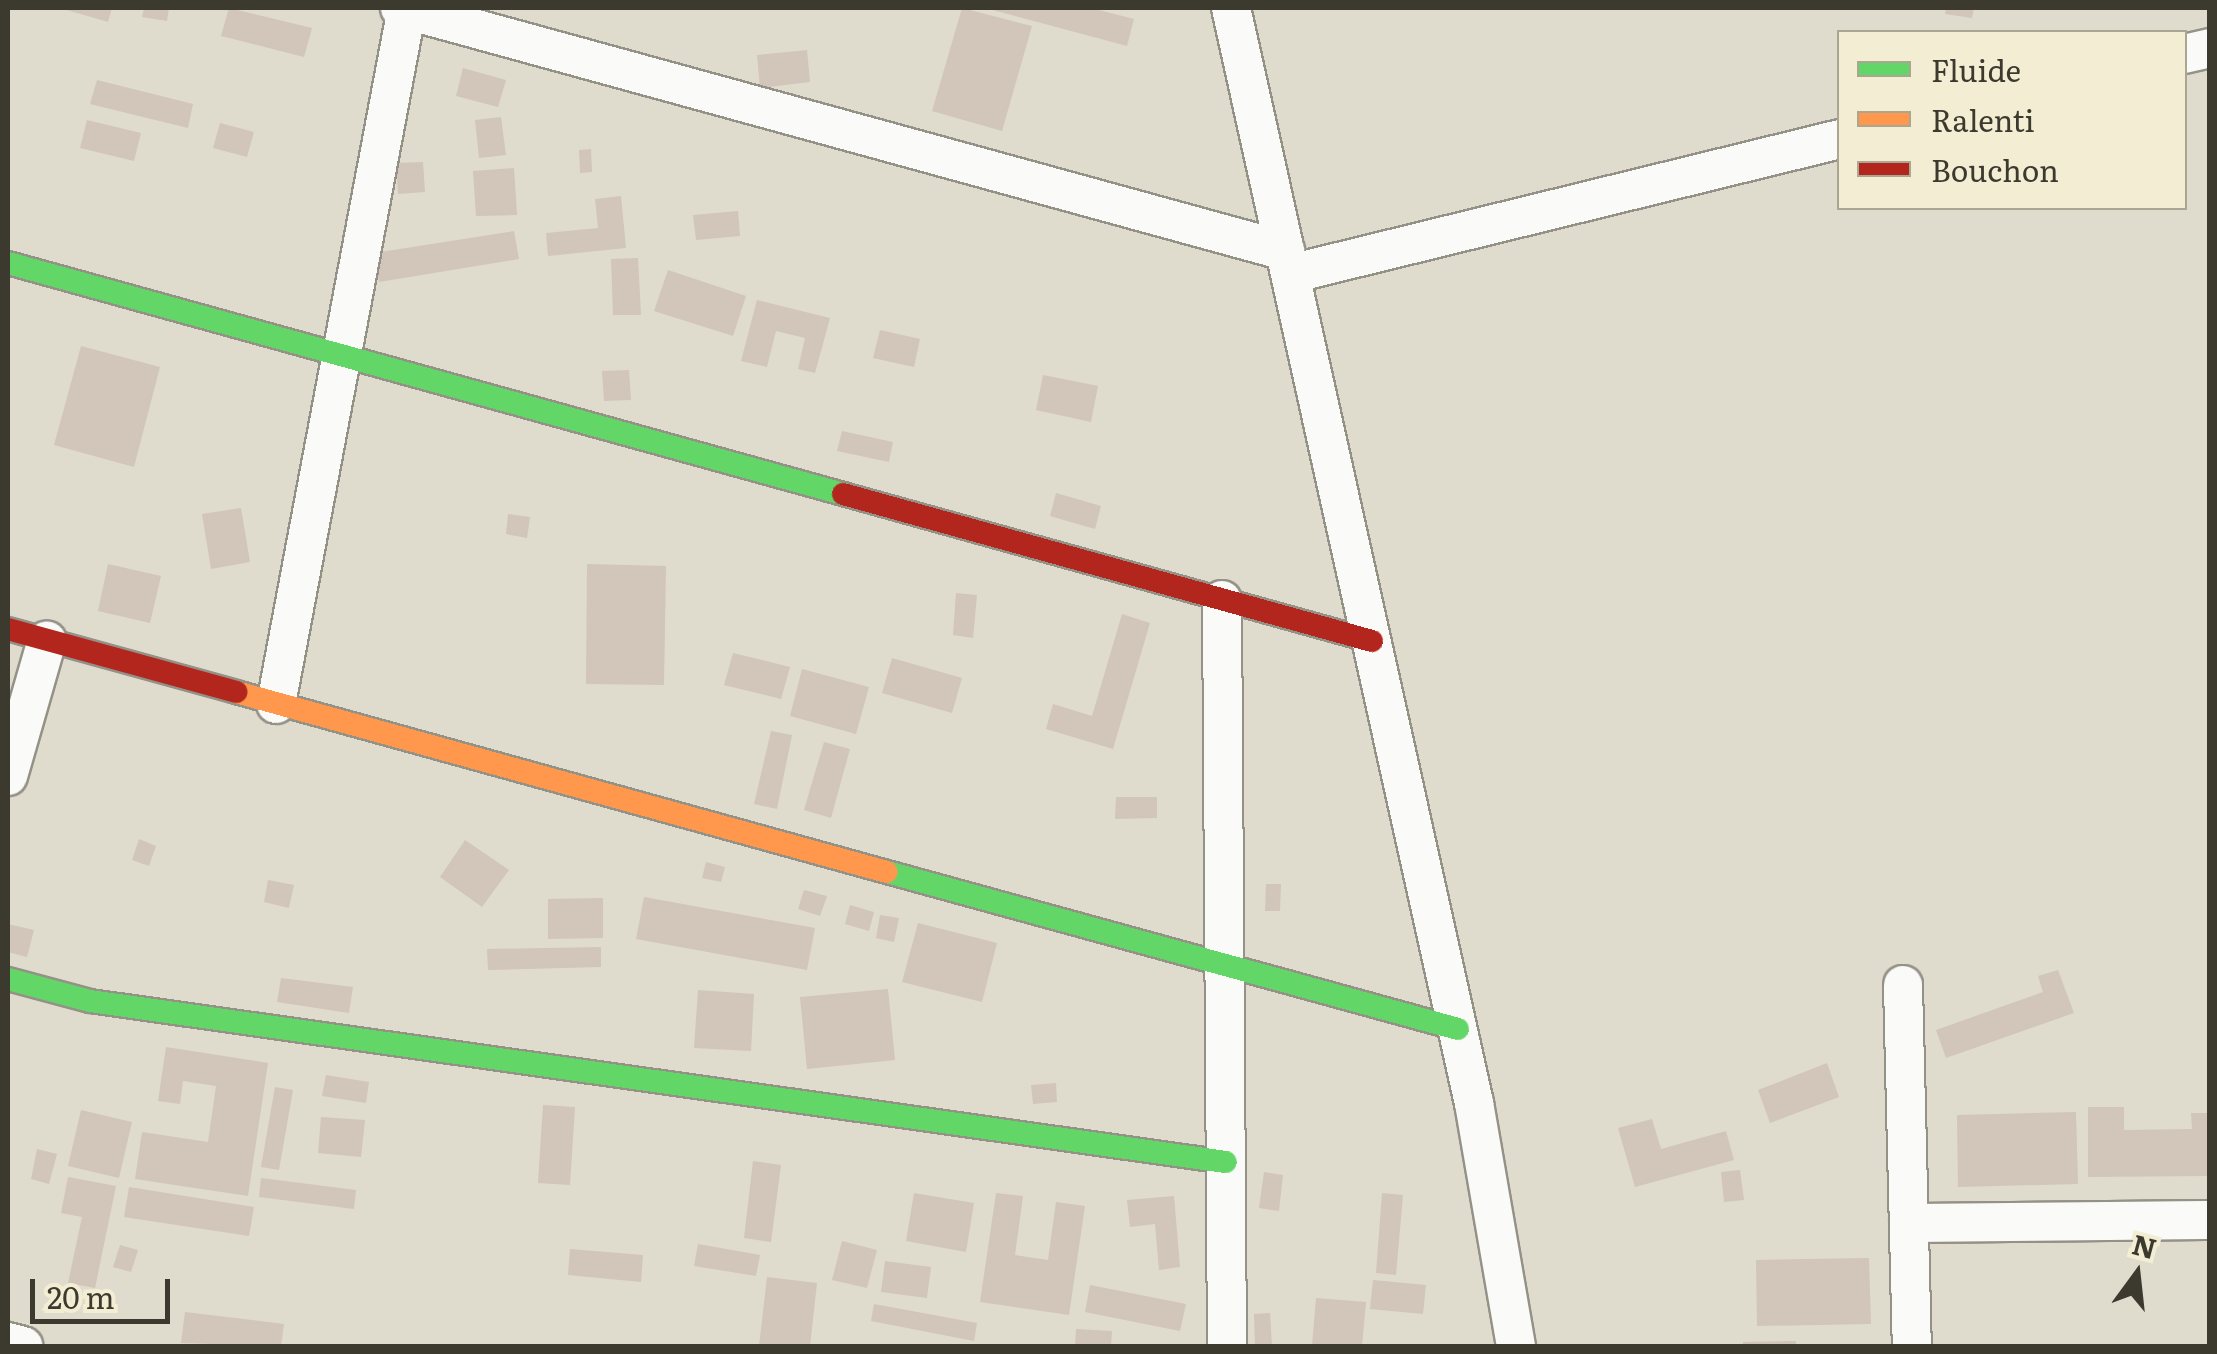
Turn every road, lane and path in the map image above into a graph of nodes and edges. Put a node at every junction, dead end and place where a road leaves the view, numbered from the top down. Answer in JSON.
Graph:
{"nodes":[{"id":1,"x":405,"y":8,"type":"edge"},
{"id":2,"x":1231,"y":8,"type":"edge"},
{"id":3,"x":1837,"y":139,"type":"edge"},
{"id":4,"x":1287,"y":262,"type":"junction"},
{"id":5,"x":8,"y":263,"type":"edge"},
{"id":6,"x":342,"y":356,"type":"junction"},
{"id":7,"x":1222,"y":600,"type":"junction"},
{"id":8,"x":8,"y":629,"type":"edge"},
{"id":9,"x":48,"y":640,"type":"junction"},
{"id":10,"x":1372,"y":641,"type":"junction"},
{"id":11,"x":276,"y":704,"type":"junction"},
{"id":12,"x":8,"y":776,"type":"edge"},
{"id":13,"x":1225,"y":965,"type":"junction"},
{"id":14,"x":8,"y":979,"type":"edge"},
{"id":15,"x":1903,"y":985,"type":"dead end"},
{"id":16,"x":1458,"y":1029,"type":"junction"},
{"id":17,"x":1226,"y":1162,"type":"junction"},
{"id":18,"x":2210,"y":1220,"type":"edge"},
{"id":19,"x":1909,"y":1223,"type":"junction"},
{"id":20,"x":8,"y":1342,"type":"edge"},
{"id":21,"x":23,"y":1346,"type":"edge"},
{"id":22,"x":1227,"y":1346,"type":"edge"},
{"id":23,"x":1516,"y":1346,"type":"edge"},
{"id":24,"x":1912,"y":1346,"type":"edge"}],
"edges":[{"from":1,"to":4,"type":"street"},
{"from":1,"to":6,"type":"street"},
{"from":2,"to":4,"type":"street"},
{"from":3,"to":4,"type":"street"},
{"from":4,"to":10,"type":"street"},
{"from":5,"to":6,"type":"street"},
{"from":6,"to":7,"type":"street"},
{"from":6,"to":11,"type":"street"},
{"from":7,"to":10,"type":"street"},
{"from":7,"to":13,"type":"street"},
{"from":8,"to":9,"type":"street"},
{"from":9,"to":11,"type":"street"},
{"from":9,"to":12,"type":"street"},
{"from":10,"to":16,"type":"street"},
{"from":11,"to":13,"type":"street"},
{"from":13,"to":16,"type":"street"},
{"from":13,"to":17,"type":"street"},
{"from":14,"to":17,"type":"street"},
{"from":15,"to":19,"type":"street"},
{"from":16,"to":23,"type":"street"},
{"from":17,"to":22,"type":"street"},
{"from":18,"to":19,"type":"street"},
{"from":19,"to":24,"type":"street"},
{"from":20,"to":21,"type":"street"}]}
